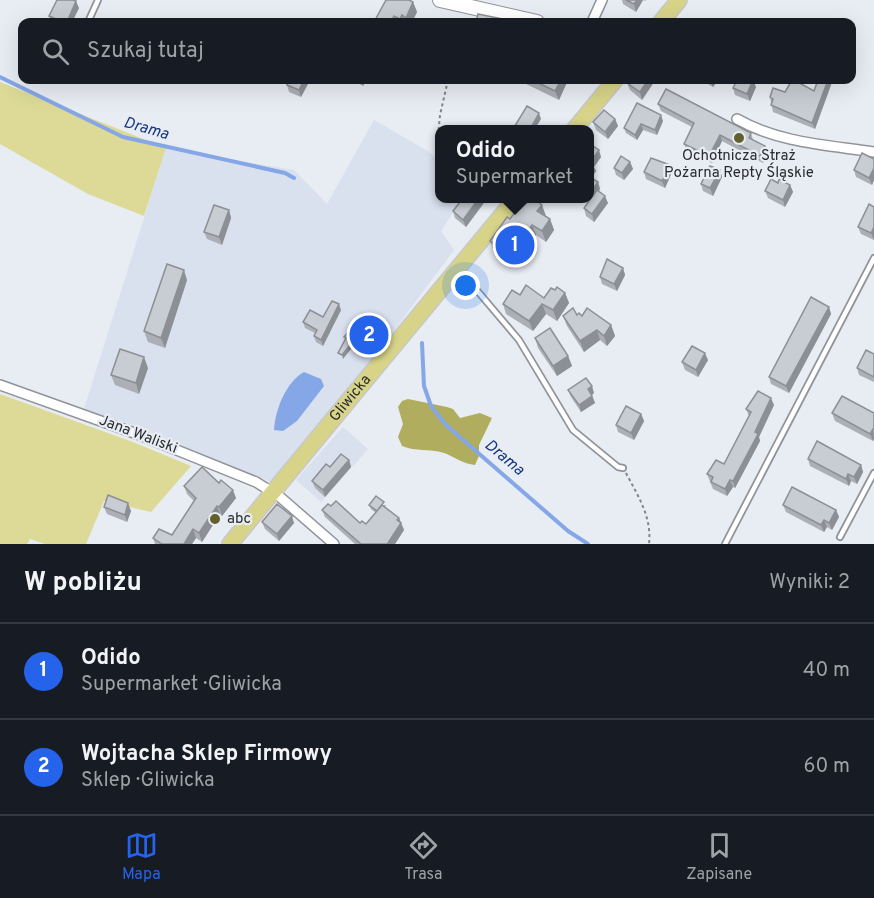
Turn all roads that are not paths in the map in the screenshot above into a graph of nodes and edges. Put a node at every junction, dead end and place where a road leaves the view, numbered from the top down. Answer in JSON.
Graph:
{"nodes":[{"id":1,"x":98,"y":0,"type":"edge"},
{"id":2,"x":440,"y":0,"type":"edge"},
{"id":3,"x":602,"y":0,"type":"edge"},
{"id":4,"x":679,"y":0,"type":"edge"},
{"id":5,"x":90,"y":18,"type":"edge"},
{"id":6,"x":519,"y":18,"type":"edge"},
{"id":7,"x":594,"y":18,"type":"edge"},
{"id":8,"x":664,"y":18,"type":"edge"},
{"id":9,"x":612,"y":84,"type":"edge"},
{"id":10,"x":737,"y":119,"type":"dead end"},
{"id":11,"x":577,"y":125,"type":"edge"},
{"id":12,"x":874,"y":152,"type":"edge"},
{"id":13,"x":512,"y":203,"type":"edge"},
{"id":14,"x":874,"y":258,"type":"edge"},
{"id":15,"x":456,"y":271,"type":"junction"},
{"id":16,"x":0,"y":385,"type":"edge"},
{"id":17,"x":623,"y":468,"type":"road end"},
{"id":18,"x":874,"y":473,"type":"edge"},
{"id":19,"x":273,"y":492,"type":"junction"},
{"id":20,"x":840,"y":537,"type":"dead end"},
{"id":21,"x":230,"y":544,"type":"edge"},
{"id":22,"x":334,"y":544,"type":"edge"},
{"id":23,"x":725,"y":544,"type":"edge"}],
"edges":[{"from":1,"to":5,"type":"lane"},
{"from":2,"to":6,"type":"street"},
{"from":3,"to":7,"type":"street"},
{"from":4,"to":8,"type":"main road"},
{"from":9,"to":11,"type":"main road"},
{"from":10,"to":12,"type":"street"},
{"from":13,"to":15,"type":"main road","name":"Gliwicka"},
{"from":14,"to":23,"type":"lane"},
{"from":15,"to":17,"type":"lane"},
{"from":15,"to":19,"type":"main road","name":"Gliwicka"},
{"from":16,"to":19,"type":"street","name":"Jana Waliski"},
{"from":18,"to":20,"type":"lane"},
{"from":19,"to":21,"type":"main road","name":"Gliwicka"},
{"from":19,"to":22,"type":"street","name":"Jana Waliski"}]}
